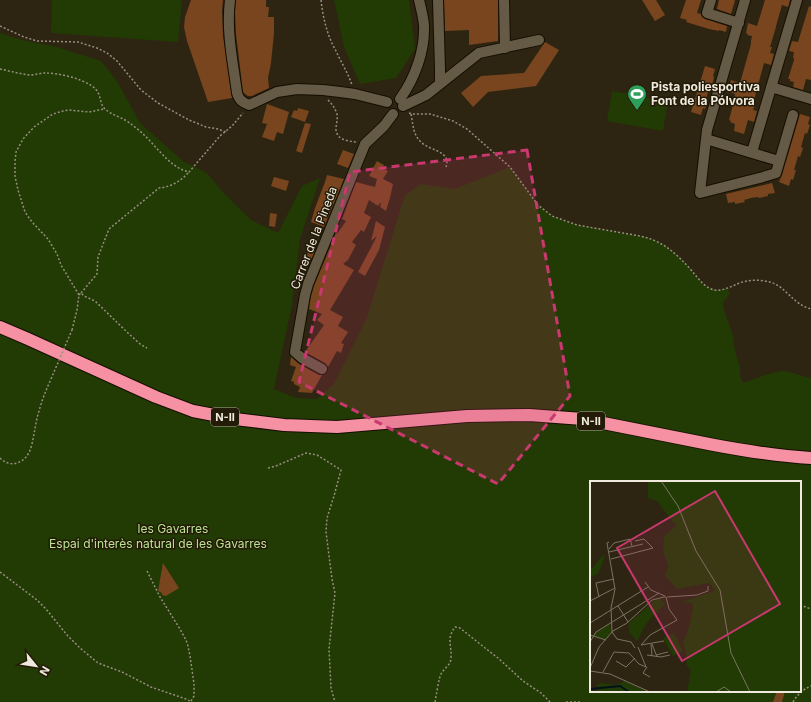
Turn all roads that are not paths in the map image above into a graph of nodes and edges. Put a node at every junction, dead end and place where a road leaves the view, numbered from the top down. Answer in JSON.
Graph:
{"nodes":[{"id":1,"x":230,"y":0,"type":"edge"},
{"id":2,"x":419,"y":0,"type":"edge"},
{"id":3,"x":438,"y":0,"type":"edge"},
{"id":4,"x":504,"y":0,"type":"edge"},
{"id":5,"x":711,"y":0,"type":"edge"},
{"id":6,"x":746,"y":0,"type":"edge"},
{"id":7,"x":797,"y":0,"type":"edge"},
{"id":8,"x":739,"y":23,"type":"junction"},
{"id":9,"x":539,"y":40,"type":"dead end"},
{"id":10,"x":505,"y":48,"type":"junction"},
{"id":11,"x":440,"y":84,"type":"junction"},
{"id":12,"x":771,"y":87,"type":"junction"},
{"id":13,"x":811,"y":100,"type":"edge"},
{"id":14,"x":387,"y":102,"type":"junction"},
{"id":15,"x":404,"y":107,"type":"junction"},
{"id":16,"x":393,"y":114,"type":"junction"},
{"id":17,"x":793,"y":115,"type":"dead end"},
{"id":18,"x":706,"y":139,"type":"junction"},
{"id":19,"x":752,"y":152,"type":"junction"},
{"id":20,"x":779,"y":161,"type":"junction"},
{"id":21,"x":0,"y":327,"type":"edge"},
{"id":22,"x":322,"y":369,"type":"dead end"},
{"id":23,"x":811,"y":458,"type":"edge"}],
"edges":[{"from":1,"to":14,"type":"street"},
{"from":2,"to":15,"type":"street"},
{"from":3,"to":11,"type":"street"},
{"from":4,"to":10,"type":"street"},
{"from":5,"to":8,"type":"street"},
{"from":6,"to":8,"type":"street"},
{"from":7,"to":12,"type":"street"},
{"from":8,"to":18,"type":"street"},
{"from":9,"to":10,"type":"street"},
{"from":10,"to":11,"type":"street"},
{"from":11,"to":15,"type":"street"},
{"from":12,"to":13,"type":"street"},
{"from":12,"to":19,"type":"street"},
{"from":14,"to":15,"type":"street"},
{"from":14,"to":16,"type":"street"},
{"from":15,"to":16,"type":"street"},
{"from":16,"to":22,"type":"street","name":"Carrer de la Pineda"},
{"from":17,"to":20,"type":"street"},
{"from":18,"to":19,"type":"street"},
{"from":18,"to":20,"type":"street"},
{"from":19,"to":20,"type":"street"},
{"from":21,"to":23,"type":"highway","number":"N-II"}]}
